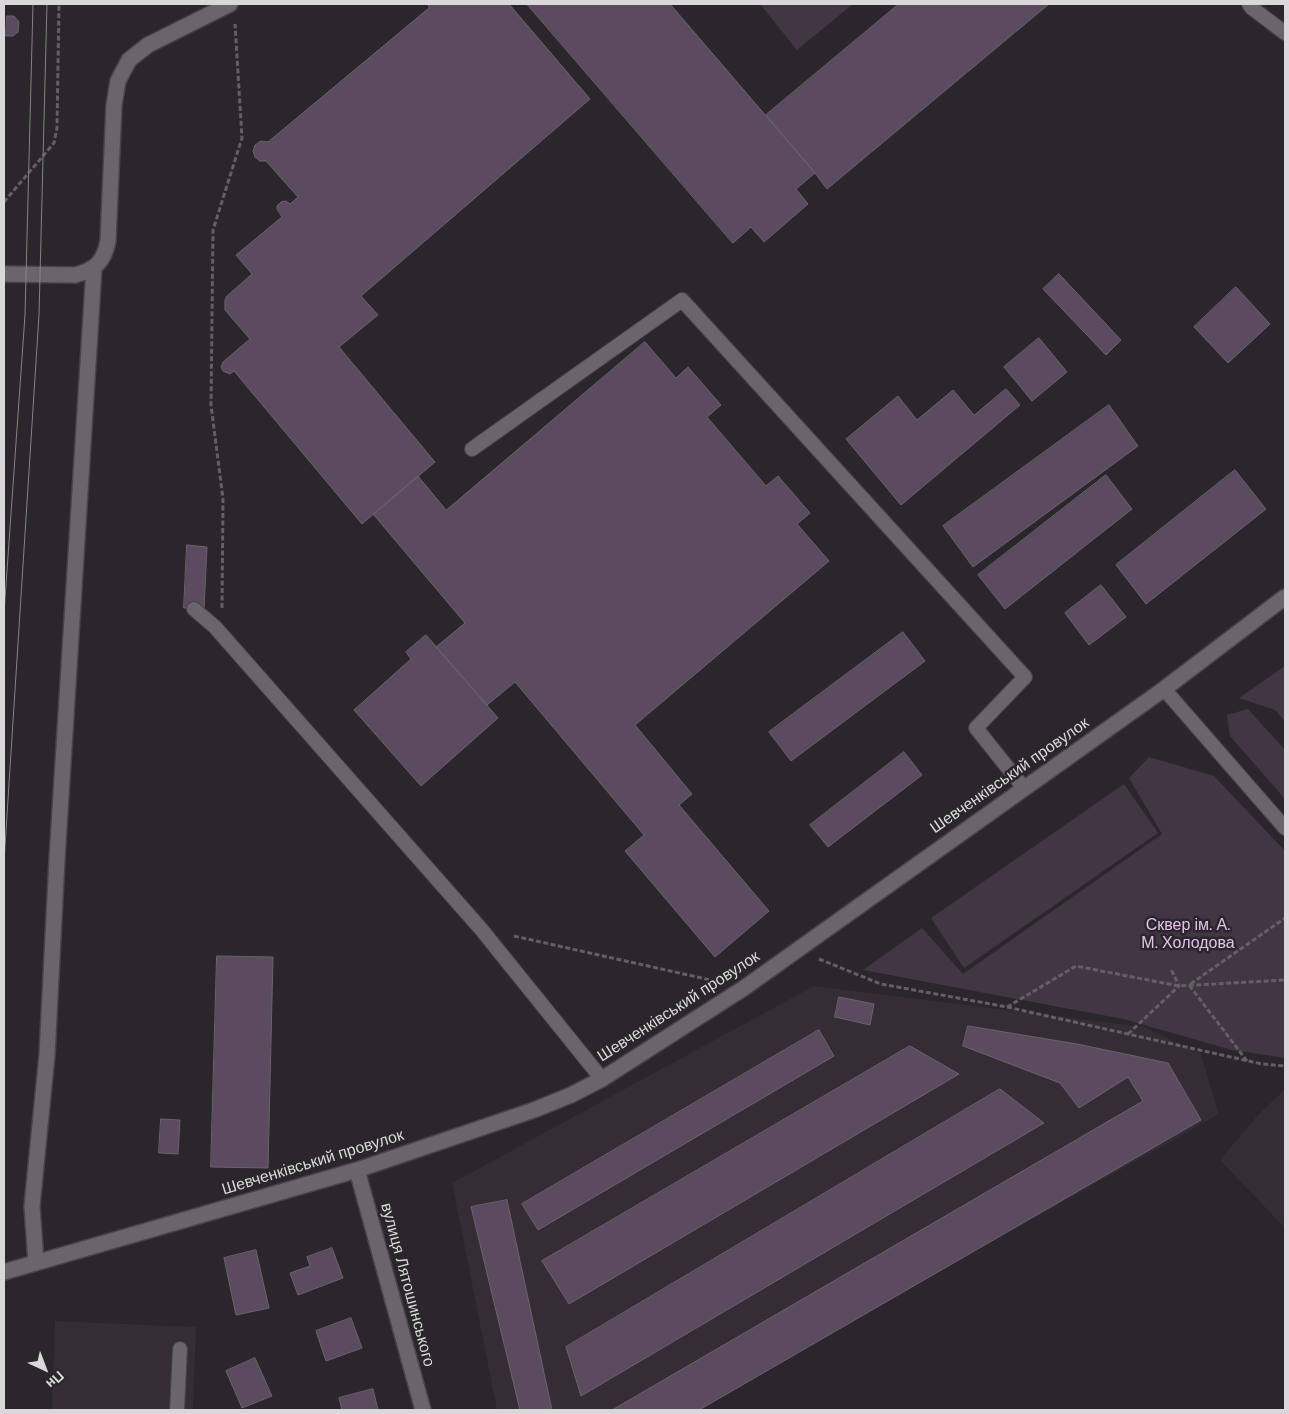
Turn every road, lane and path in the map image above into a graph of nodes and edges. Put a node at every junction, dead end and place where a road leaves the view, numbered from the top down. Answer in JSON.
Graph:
{"nodes":[{"id":1,"x":59,"y":4,"type":"edge"},
{"id":2,"x":230,"y":4,"type":"edge"},
{"id":3,"x":1249,"y":4,"type":"edge"},
{"id":4,"x":235,"y":23,"type":"dead end"},
{"id":5,"x":1285,"y":33,"type":"edge"},
{"id":6,"x":4,"y":202,"type":"edge"},
{"id":7,"x":94,"y":268,"type":"junction"},
{"id":8,"x":4,"y":274,"type":"edge"},
{"id":9,"x":472,"y":449,"type":"dead end"},
{"id":10,"x":1285,"y":597,"type":"edge"},
{"id":11,"x":194,"y":609,"type":"dead end"},
{"id":12,"x":222,"y":635,"type":"junction"},
{"id":13,"x":1164,"y":689,"type":"junction"},
{"id":14,"x":1024,"y":788,"type":"junction"},
{"id":15,"x":1285,"y":828,"type":"edge"},
{"id":16,"x":1285,"y":918,"type":"edge"},
{"id":17,"x":481,"y":929,"type":"junction"},
{"id":18,"x":796,"y":950,"type":"junction"},
{"id":19,"x":1171,"y":969,"type":"dead end"},
{"id":20,"x":1285,"y":980,"type":"edge"},
{"id":21,"x":1190,"y":985,"type":"junction"},
{"id":22,"x":1179,"y":986,"type":"junction"},
{"id":23,"x":744,"y":988,"type":"junction"},
{"id":24,"x":1006,"y":1007,"type":"junction"},
{"id":25,"x":1128,"y":1034,"type":"junction"},
{"id":26,"x":1247,"y":1061,"type":"junction"},
{"id":27,"x":1285,"y":1066,"type":"edge"},
{"id":28,"x":602,"y":1079,"type":"junction"},
{"id":29,"x":357,"y":1170,"type":"junction"},
{"id":30,"x":36,"y":1263,"type":"junction"},
{"id":31,"x":4,"y":1272,"type":"edge"},
{"id":32,"x":180,"y":1350,"type":"dead end"},
{"id":33,"x":177,"y":1410,"type":"edge"},
{"id":34,"x":423,"y":1410,"type":"edge"}],
"edges":[{"from":1,"to":6,"type":"path"},
{"from":2,"to":7,"type":"street"},
{"from":3,"to":5,"type":"lane"},
{"from":4,"to":12,"type":"path"},
{"from":7,"to":8,"type":"street"},
{"from":7,"to":30,"type":"street"},
{"from":9,"to":14,"type":"lane"},
{"from":10,"to":13,"type":"street","name":"Шевченківський провулок"},
{"from":11,"to":12,"type":"lane"},
{"from":12,"to":17,"type":"lane"},
{"from":13,"to":14,"type":"street","name":"Шевченківський провулок"},
{"from":13,"to":15,"type":"lane"},
{"from":14,"to":18,"type":"street","name":"Шевченківський провулок"},
{"from":16,"to":21,"type":"path"},
{"from":17,"to":23,"type":"path"},
{"from":17,"to":28,"type":"lane"},
{"from":18,"to":23,"type":"street","name":"Шевченківський провулок"},
{"from":18,"to":24,"type":"path"},
{"from":19,"to":22,"type":"path"},
{"from":20,"to":21,"type":"path"},
{"from":21,"to":22,"type":"path"},
{"from":21,"to":26,"type":"path"},
{"from":22,"to":24,"type":"path"},
{"from":22,"to":25,"type":"path"},
{"from":23,"to":28,"type":"street","name":"Шевченківський провулок"},
{"from":24,"to":25,"type":"path"},
{"from":25,"to":26,"type":"path"},
{"from":26,"to":27,"type":"path"},
{"from":28,"to":29,"type":"street","name":"Шевченківський провулок"},
{"from":29,"to":30,"type":"street","name":"Шевченківський провулок"},
{"from":29,"to":34,"type":"street","name":"вулиця Лятошинського"},
{"from":30,"to":31,"type":"street","name":"Шевченківський провулок"},
{"from":32,"to":33,"type":"lane"}]}
